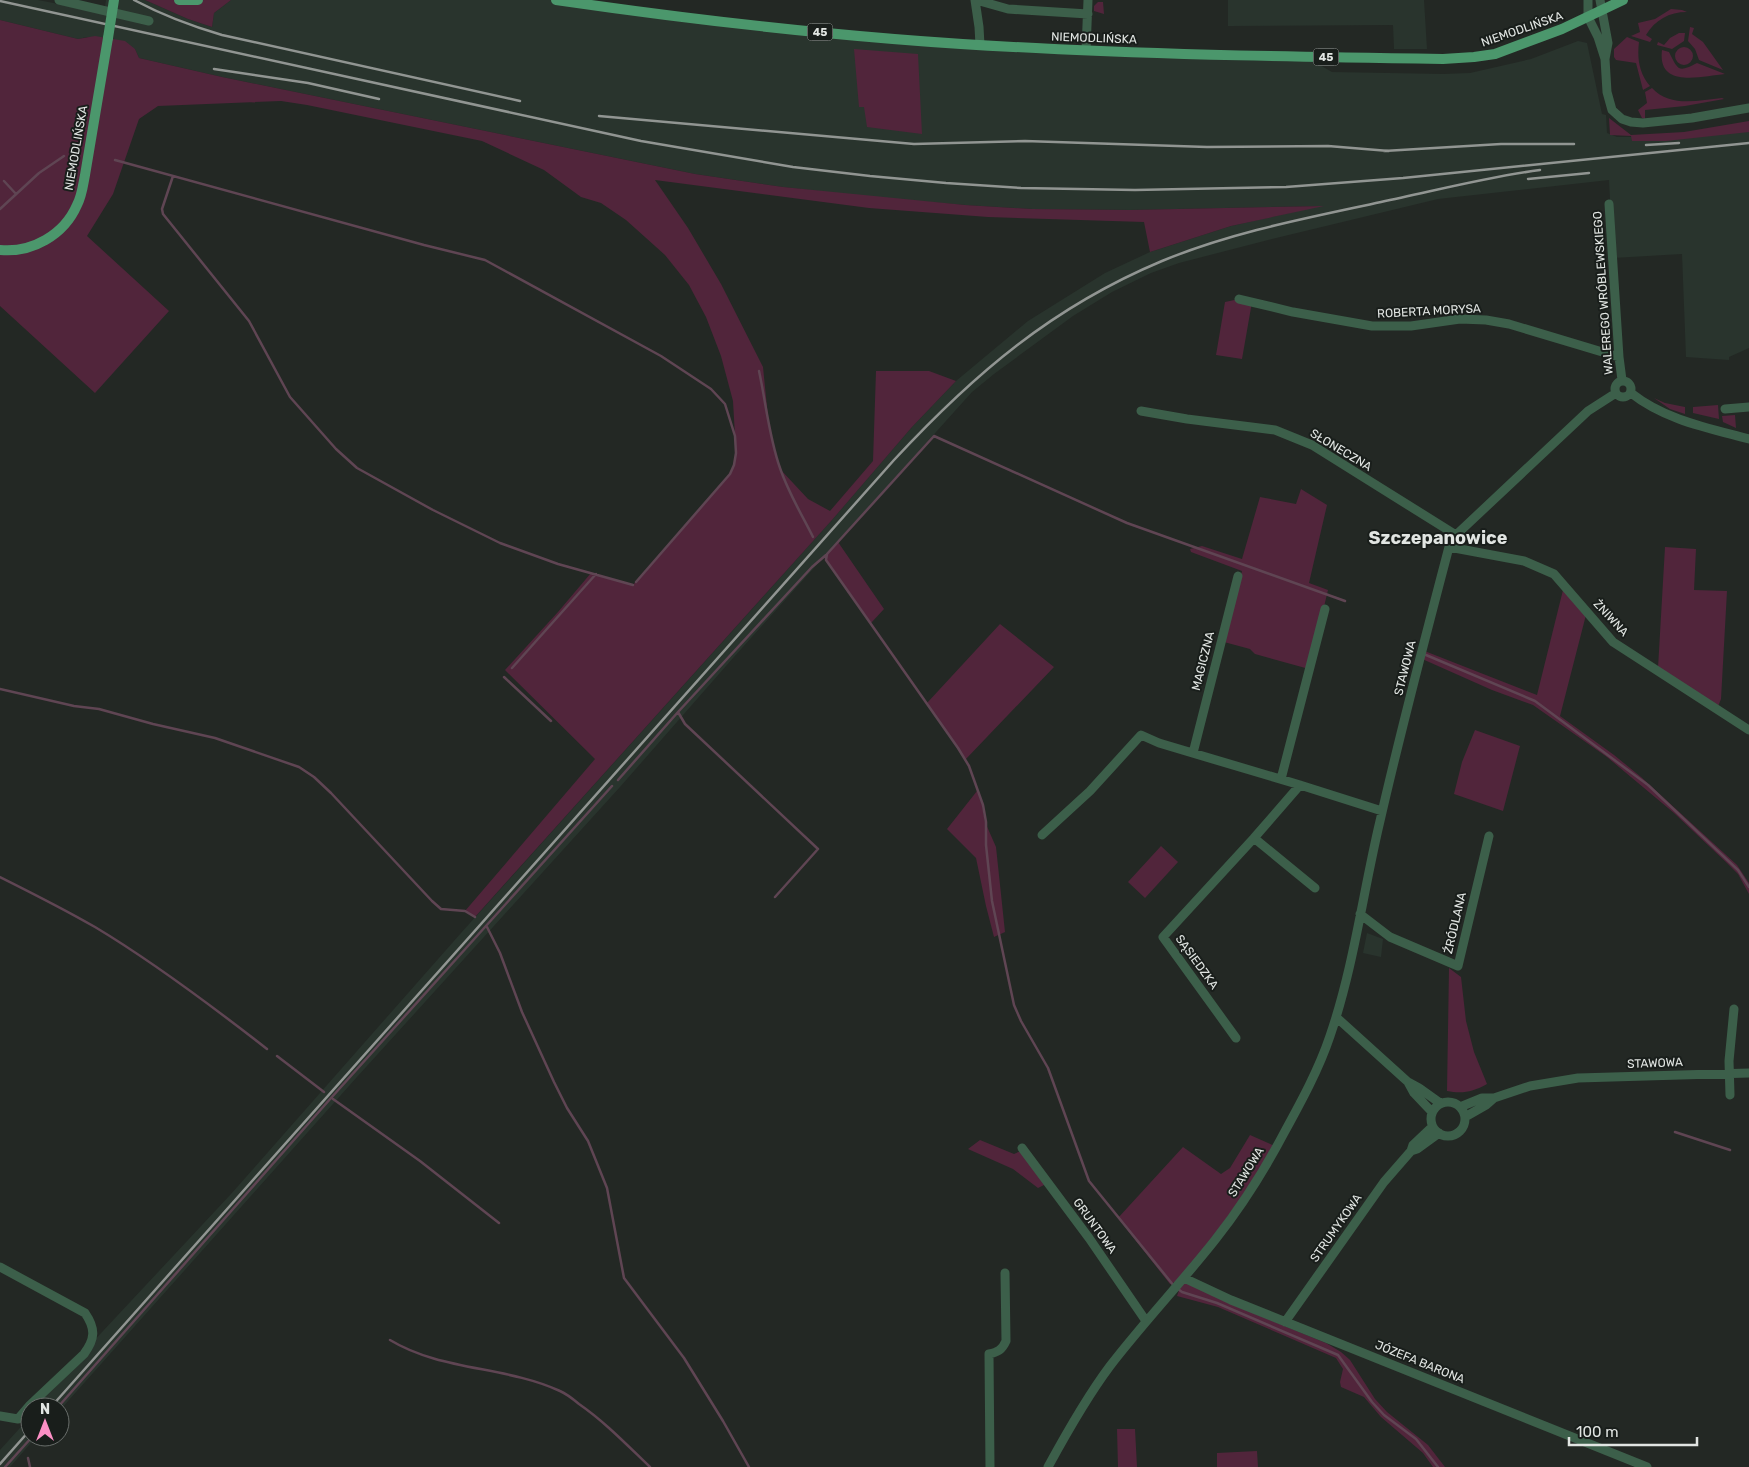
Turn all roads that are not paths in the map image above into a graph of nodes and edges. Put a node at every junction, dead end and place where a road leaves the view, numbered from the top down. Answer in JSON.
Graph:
{"nodes":[{"id":1,"x":59,"y":0,"type":"edge"},
{"id":2,"x":114,"y":0,"type":"edge"},
{"id":3,"x":179,"y":0,"type":"edge"},
{"id":4,"x":198,"y":0,"type":"edge"},
{"id":5,"x":556,"y":0,"type":"edge"},
{"id":6,"x":976,"y":0,"type":"edge"},
{"id":7,"x":1088,"y":0,"type":"edge"},
{"id":8,"x":1588,"y":0,"type":"edge"},
{"id":9,"x":1600,"y":0,"type":"edge"},
{"id":10,"x":1622,"y":0,"type":"edge"},
{"id":11,"x":1602,"y":11,"type":"junction"},
{"id":12,"x":1088,"y":14,"type":"junction"},
{"id":13,"x":1588,"y":17,"type":"junction"},
{"id":14,"x":149,"y":21,"type":"dead end"},
{"id":15,"x":980,"y":45,"type":"junction"},
{"id":16,"x":1086,"y":50,"type":"junction"},
{"id":17,"x":1605,"y":59,"type":"junction"},
{"id":18,"x":1749,"y":108,"type":"edge"},
{"id":19,"x":1610,"y":204,"type":"dead end"},
{"id":20,"x":0,"y":250,"type":"edge"},
{"id":21,"x":1238,"y":299,"type":"dead end"},
{"id":22,"x":1618,"y":357,"type":"junction"},
{"id":23,"x":1622,"y":380,"type":"junction"},
{"id":24,"x":1616,"y":393,"type":"junction"},
{"id":25,"x":1631,"y":393,"type":"junction"},
{"id":26,"x":1749,"y":407,"type":"edge"},
{"id":27,"x":1725,"y":409,"type":"dead end"},
{"id":28,"x":1141,"y":411,"type":"dead end"},
{"id":29,"x":1749,"y":439,"type":"edge"},
{"id":30,"x":1456,"y":536,"type":"junction"},
{"id":31,"x":1449,"y":548,"type":"junction"},
{"id":32,"x":1238,"y":576,"type":"dead end"},
{"id":33,"x":1325,"y":609,"type":"dead end"},
{"id":34,"x":1749,"y":730,"type":"edge"},
{"id":35,"x":1193,"y":753,"type":"junction"},
{"id":36,"x":1281,"y":779,"type":"junction"},
{"id":37,"x":1300,"y":785,"type":"junction"},
{"id":38,"x":1382,"y":811,"type":"junction"},
{"id":39,"x":1042,"y":835,"type":"dead end"},
{"id":40,"x":1489,"y":836,"type":"dead end"},
{"id":41,"x":1254,"y":838,"type":"junction"},
{"id":42,"x":1315,"y":888,"type":"dead end"},
{"id":43,"x":1360,"y":914,"type":"junction"},
{"id":44,"x":1734,"y":1009,"type":"dead end"},
{"id":45,"x":1336,"y":1017,"type":"junction"},
{"id":46,"x":1236,"y":1038,"type":"dead end"},
{"id":47,"x":1749,"y":1073,"type":"edge"},
{"id":48,"x":1730,"y":1074,"type":"junction"},
{"id":49,"x":1408,"y":1082,"type":"junction"},
{"id":50,"x":1730,"y":1095,"type":"dead end"},
{"id":51,"x":1494,"y":1098,"type":"junction"},
{"id":52,"x":1440,"y":1103,"type":"junction"},
{"id":53,"x":1460,"y":1107,"type":"junction"},
{"id":54,"x":1432,"y":1112,"type":"junction"},
{"id":55,"x":1465,"y":1117,"type":"junction"},
{"id":56,"x":1436,"y":1130,"type":"junction"},
{"id":57,"x":1022,"y":1148,"type":"dead end"},
{"id":58,"x":0,"y":1267,"type":"edge"},
{"id":59,"x":1004,"y":1272,"type":"dead end"},
{"id":60,"x":1184,"y":1278,"type":"junction"},
{"id":61,"x":1146,"y":1321,"type":"junction"},
{"id":62,"x":1285,"y":1322,"type":"junction"},
{"id":63,"x":0,"y":1416,"type":"edge"},
{"id":64,"x":990,"y":1467,"type":"edge"},
{"id":65,"x":1048,"y":1467,"type":"edge"},
{"id":66,"x":1647,"y":1467,"type":"edge"}],
"edges":[{"from":1,"to":14,"type":"street"},
{"from":2,"to":20,"type":"main road","name":"NIEMODLIŃSKA","bridge":true},
{"from":3,"to":4,"type":"main road"},
{"from":5,"to":15,"type":"main road","name":"NIEMODLIŃSKA","number":"45"},
{"from":6,"to":12,"type":"street"},
{"from":6,"to":15,"type":"street"},
{"from":7,"to":12,"type":"street"},
{"from":8,"to":13,"type":"street"},
{"from":9,"to":11,"type":"street"},
{"from":10,"to":11,"type":"main road","name":"NIEMODLIŃSKA","number":"45"},
{"from":11,"to":13,"type":"main road","name":"NIEMODLIŃSKA","number":"45"},
{"from":11,"to":17,"type":"street"},
{"from":12,"to":16,"type":"street"},
{"from":13,"to":16,"type":"main road","name":"NIEMODLIŃSKA","number":"45"},
{"from":13,"to":17,"type":"street"},
{"from":15,"to":16,"type":"main road","name":"NIEMODLIŃSKA","number":"45"},
{"from":17,"to":18,"type":"street"},
{"from":19,"to":22,"type":"street","name":"WALEREGO WRÓBLEWSKIEGO"},
{"from":21,"to":22,"type":"street","name":"ROBERTA MORYSA"},
{"from":22,"to":23,"type":"street","name":"WALEREGO WRÓBLEWSKIEGO"},
{"from":23,"to":24,"type":"street"},
{"from":23,"to":25,"type":"street"},
{"from":24,"to":25,"type":"street"},
{"from":24,"to":30,"type":"street","name":"STAWOWA"},
{"from":25,"to":29,"type":"street"},
{"from":26,"to":27,"type":"street"},
{"from":28,"to":30,"type":"street","name":"SŁONECZNA"},
{"from":30,"to":31,"type":"street","name":"STAWOWA"},
{"from":31,"to":34,"type":"street","name":"ŻNIWNA"},
{"from":31,"to":38,"type":"street","name":"STAWOWA"},
{"from":32,"to":35,"type":"street","name":"MAGICZNA"},
{"from":33,"to":36,"type":"street"},
{"from":35,"to":36,"type":"street"},
{"from":35,"to":39,"type":"street"},
{"from":36,"to":37,"type":"street"},
{"from":37,"to":38,"type":"street"},
{"from":37,"to":41,"type":"street","name":"SĄSIEDZKA"},
{"from":38,"to":43,"type":"street","name":"STAWOWA"},
{"from":40,"to":43,"type":"street","name":"ŹRÓDLANA"},
{"from":41,"to":42,"type":"street"},
{"from":41,"to":46,"type":"street","name":"SĄSIEDZKA"},
{"from":43,"to":45,"type":"street","name":"STAWOWA"},
{"from":44,"to":48,"type":"street"},
{"from":45,"to":49,"type":"street"},
{"from":45,"to":60,"type":"street","name":"STAWOWA"},
{"from":47,"to":48,"type":"street","name":"STAWOWA"},
{"from":48,"to":50,"type":"street"},
{"from":48,"to":51,"type":"street","name":"STAWOWA"},
{"from":49,"to":52,"type":"street"},
{"from":49,"to":54,"type":"street"},
{"from":51,"to":53,"type":"street","name":"STAWOWA"},
{"from":51,"to":55,"type":"street","name":"STAWOWA"},
{"from":52,"to":53,"type":"street"},
{"from":52,"to":54,"type":"street"},
{"from":53,"to":55,"type":"street"},
{"from":54,"to":56,"type":"street"},
{"from":55,"to":56,"type":"street"},
{"from":56,"to":62,"type":"street","name":"STRUMYKOWA"},
{"from":57,"to":61,"type":"street","name":"GRUNTOWA"},
{"from":58,"to":63,"type":"street"},
{"from":59,"to":64,"type":"street"},
{"from":60,"to":61,"type":"street","name":"STAWOWA"},
{"from":60,"to":62,"type":"street","name":"JÓZEFA BARONA"},
{"from":61,"to":65,"type":"street","name":"STAWOWA"},
{"from":62,"to":66,"type":"street","name":"JÓZEFA BARONA"}]}
